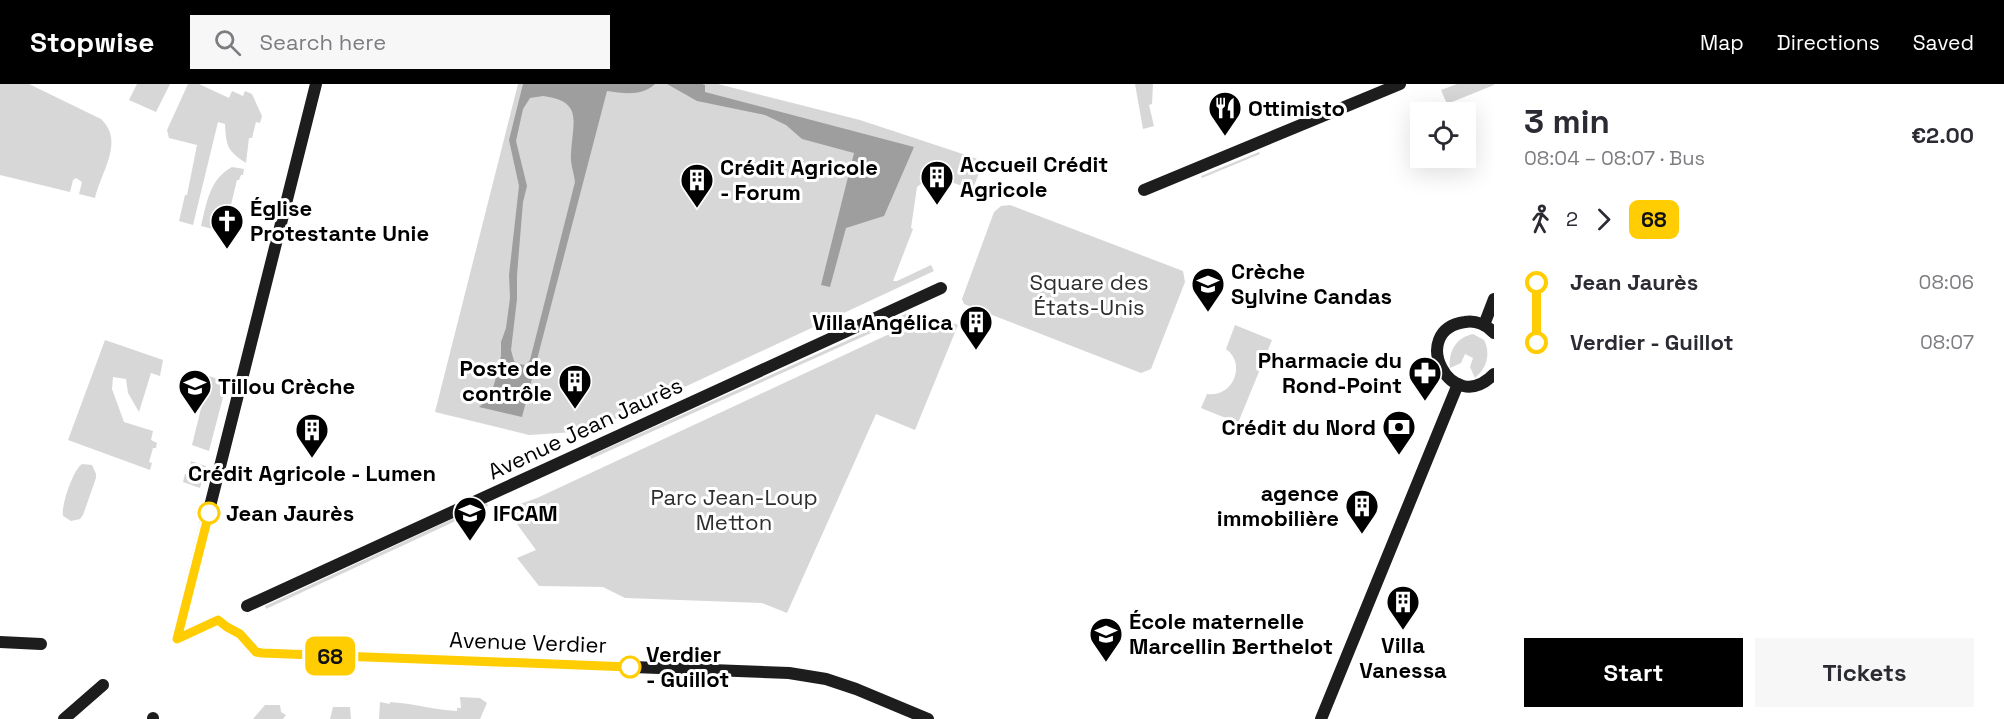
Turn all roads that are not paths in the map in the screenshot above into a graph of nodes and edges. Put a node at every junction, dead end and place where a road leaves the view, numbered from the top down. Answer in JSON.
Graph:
{"nodes":[{"id":1,"x":316,"y":84,"type":"edge"},
{"id":2,"x":1400,"y":84,"type":"edge"},
{"id":3,"x":1144,"y":190,"type":"dead end"},
{"id":4,"x":941,"y":288,"type":"dead end"},
{"id":5,"x":1494,"y":299,"type":"edge"},
{"id":6,"x":1484,"y":325,"type":"junction"},
{"id":7,"x":1494,"y":333,"type":"edge"},
{"id":8,"x":1494,"y":374,"type":"edge"},
{"id":9,"x":1458,"y":384,"type":"junction"},
{"id":10,"x":191,"y":582,"type":"dead end"},
{"id":11,"x":247,"y":606,"type":"dead end"},
{"id":12,"x":0,"y":642,"type":"edge"},
{"id":13,"x":41,"y":644,"type":"dead end"},
{"id":14,"x":262,"y":653,"type":"dead end"},
{"id":15,"x":103,"y":685,"type":"dead end"},
{"id":16,"x":64,"y":719,"type":"edge"},
{"id":17,"x":928,"y":719,"type":"edge"},
{"id":18,"x":1321,"y":719,"type":"edge"}],
"edges":[{"from":1,"to":10,"type":"street"},
{"from":2,"to":3,"type":"street"},
{"from":4,"to":11,"type":"street","name":"Avenue Jean Jaurès"},
{"from":5,"to":6,"type":"street"},
{"from":6,"to":7,"type":"street"},
{"from":6,"to":9,"type":"street"},
{"from":8,"to":9,"type":"street"},
{"from":9,"to":18,"type":"street"},
{"from":12,"to":13,"type":"street"},
{"from":14,"to":17,"type":"street","name":"Avenue Verdier"},
{"from":15,"to":16,"type":"street"}]}
